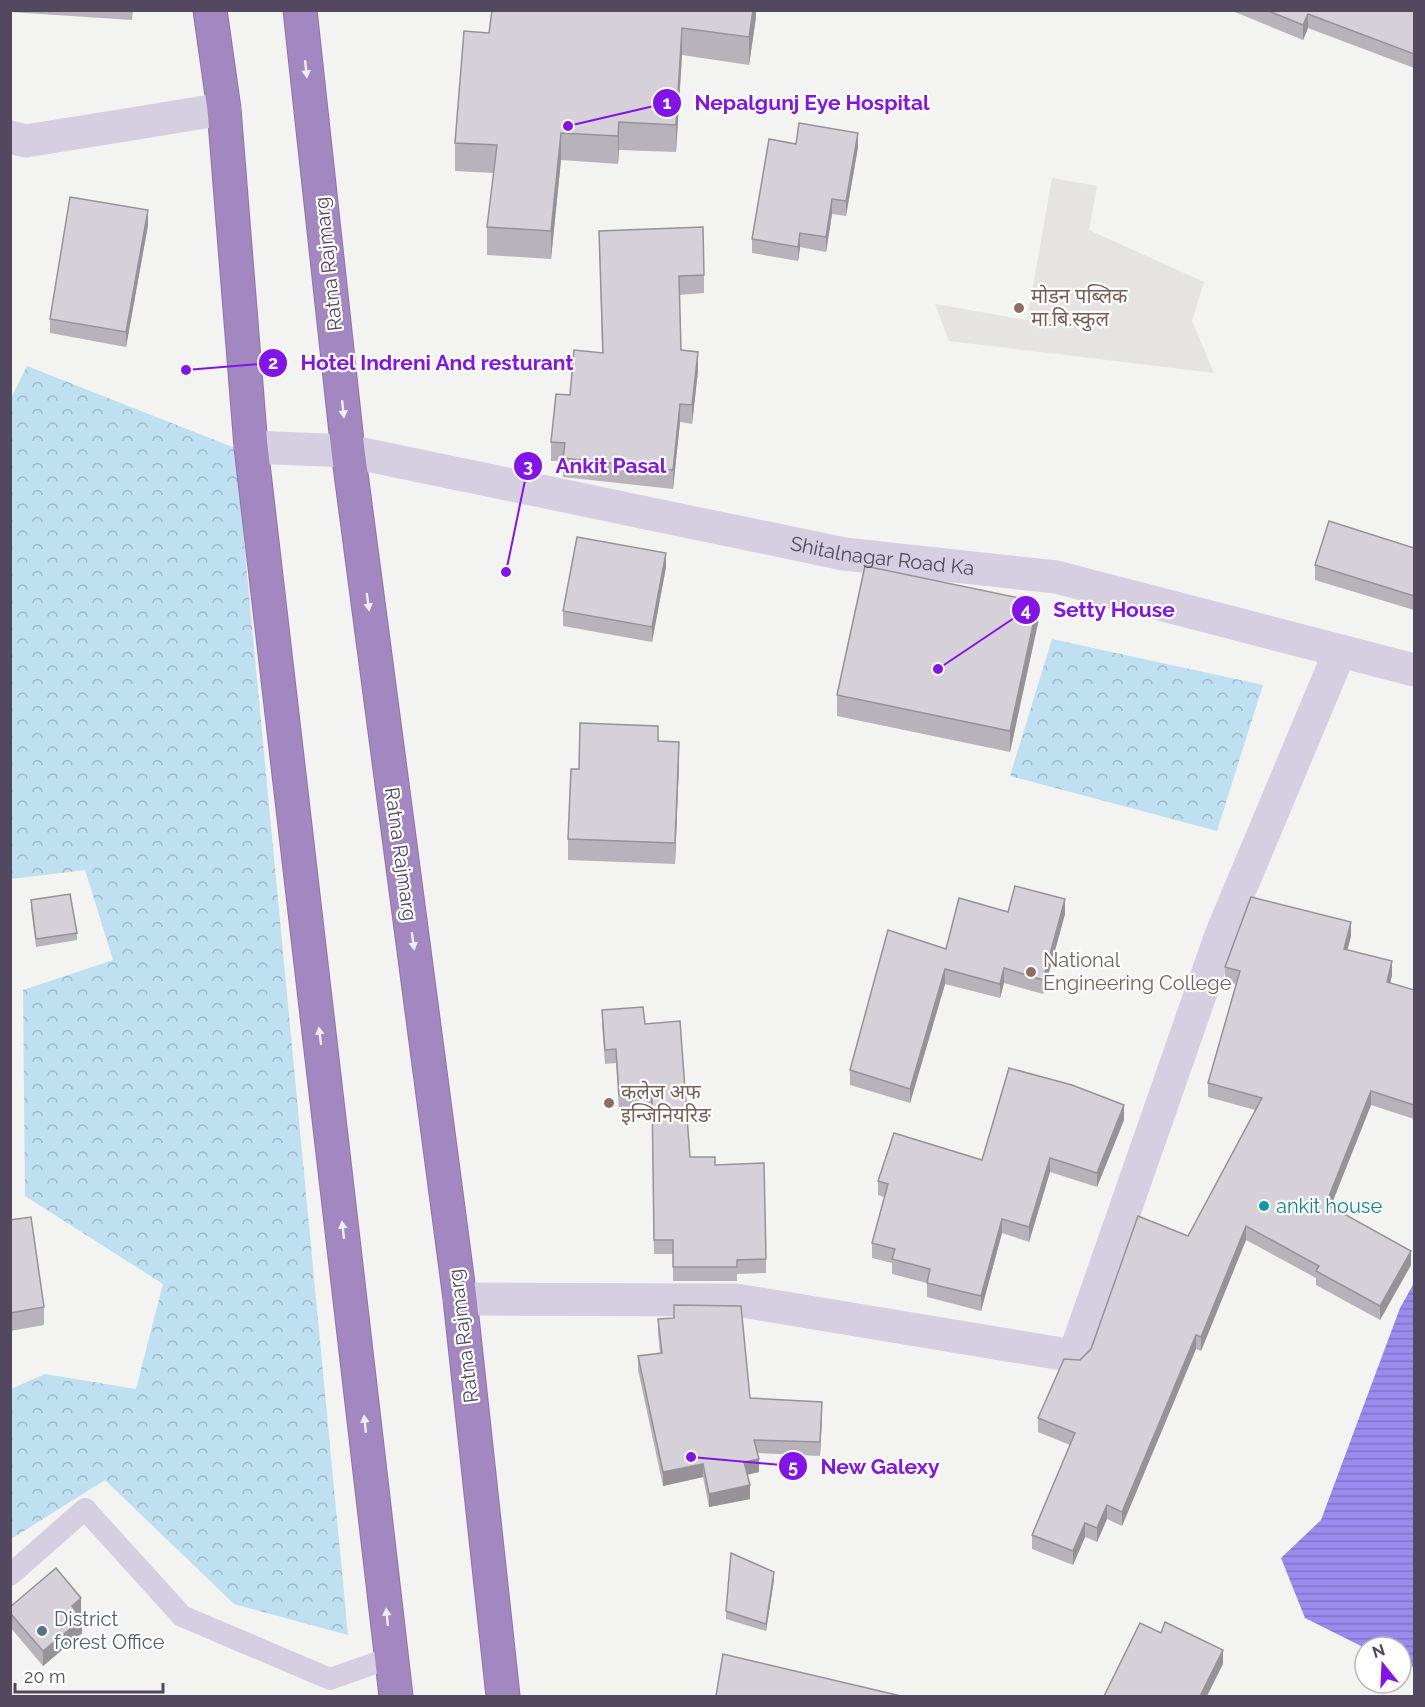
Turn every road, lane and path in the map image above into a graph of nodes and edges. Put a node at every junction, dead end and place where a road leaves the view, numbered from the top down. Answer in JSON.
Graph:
{"nodes":[{"id":1,"x":210,"y":10,"type":"edge"},
{"id":2,"x":300,"y":10,"type":"edge"},
{"id":3,"x":224,"y":109,"type":"junction"},
{"id":4,"x":10,"y":137,"type":"edge"},
{"id":5,"x":251,"y":447,"type":"junction"},
{"id":6,"x":348,"y":451,"type":"junction"},
{"id":7,"x":1340,"y":651,"type":"junction"},
{"id":8,"x":1414,"y":670,"type":"edge"},
{"id":9,"x":460,"y":1299,"type":"junction"},
{"id":10,"x":10,"y":1575,"type":"edge"},
{"id":11,"x":392,"y":1657,"type":"junction"},
{"id":12,"x":396,"y":1696,"type":"edge"},
{"id":13,"x":503,"y":1696,"type":"edge"}],
"edges":[{"from":1,"to":3,"type":"highway"},
{"from":2,"to":6,"type":"highway","name":"Ratna Rajmarg","one_way":true},
{"from":3,"to":4,"type":"street"},
{"from":3,"to":5,"type":"highway"},
{"from":5,"to":6,"type":"street","name":"Shitalnagar Road Ka"},
{"from":11,"to":5,"type":"highway","one_way":true},
{"from":6,"to":7,"type":"street","name":"Shitalnagar Road Ka"},
{"from":6,"to":9,"type":"highway","name":"Ratna Rajmarg","one_way":true},
{"from":7,"to":8,"type":"street","name":"Shitalnagar Road Ka"},
{"from":7,"to":9,"type":"street"},
{"from":9,"to":13,"type":"highway","name":"Ratna Rajmarg"},
{"from":10,"to":11,"type":"lane"},
{"from":11,"to":12,"type":"highway"}]}
